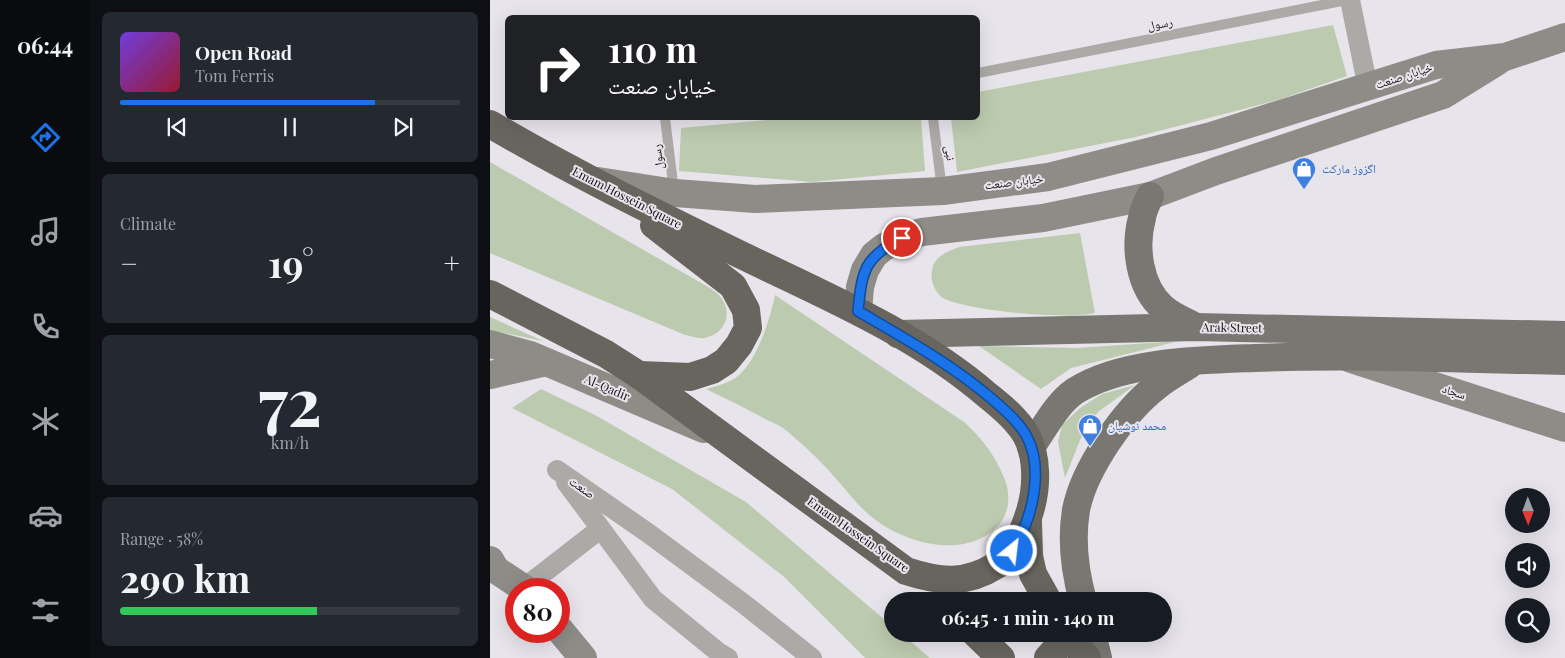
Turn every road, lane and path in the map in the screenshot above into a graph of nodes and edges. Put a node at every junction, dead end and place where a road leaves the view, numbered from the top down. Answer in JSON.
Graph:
{"nodes":[{"id":1,"x":1348,"y":0,"type":"edge"},
{"id":2,"x":1565,"y":37,"type":"edge"},
{"id":3,"x":1505,"y":57,"type":"junction"},
{"id":4,"x":980,"y":73,"type":"edge"},
{"id":5,"x":1368,"y":88,"type":"junction"},
{"id":6,"x":665,"y":120,"type":"edge"},
{"id":7,"x":933,"y":120,"type":"edge"},
{"id":8,"x":492,"y":124,"type":"edge"},
{"id":9,"x":599,"y":184,"type":"junction"},
{"id":10,"x":943,"y":191,"type":"junction"},
{"id":11,"x":675,"y":193,"type":"junction"},
{"id":12,"x":1150,"y":196,"type":"junction"},
{"id":13,"x":490,"y":294,"type":"edge"},
{"id":14,"x":858,"y":311,"type":"junction"},
{"id":15,"x":1196,"y":327,"type":"junction"},
{"id":16,"x":898,"y":334,"type":"junction"},
{"id":17,"x":1565,"y":335,"type":"edge"},
{"id":18,"x":490,"y":344,"type":"edge"},
{"id":19,"x":1342,"y":356,"type":"junction"},
{"id":20,"x":1196,"y":360,"type":"junction"},
{"id":21,"x":1565,"y":361,"type":"edge"},
{"id":22,"x":546,"y":362,"type":"junction"},
{"id":23,"x":490,"y":374,"type":"edge"},
{"id":24,"x":639,"y":375,"type":"junction"},
{"id":25,"x":1565,"y":428,"type":"edge"},
{"id":26,"x":722,"y":437,"type":"junction"},
{"id":27,"x":1031,"y":448,"type":"junction"},
{"id":28,"x":1028,"y":519,"type":"junction"},
{"id":29,"x":600,"y":529,"type":"junction"},
{"id":30,"x":492,"y":567,"type":"edge"},
{"id":31,"x":906,"y":571,"type":"junction"},
{"id":32,"x":509,"y":578,"type":"edge"},
{"id":33,"x":538,"y":578,"type":"edge"},
{"id":34,"x":930,"y":592,"type":"edge"},
{"id":35,"x":1043,"y":592,"type":"edge"},
{"id":36,"x":1081,"y":592,"type":"edge"},
{"id":37,"x":984,"y":642,"type":"edge"},
{"id":38,"x":1067,"y":642,"type":"edge"},
{"id":39,"x":1079,"y":642,"type":"edge"},
{"id":40,"x":1082,"y":642,"type":"edge"},
{"id":41,"x":570,"y":643,"type":"edge"},
{"id":42,"x":582,"y":658,"type":"edge"},
{"id":43,"x":728,"y":658,"type":"edge"},
{"id":44,"x":812,"y":658,"type":"edge"},
{"id":45,"x":1001,"y":658,"type":"edge"},
{"id":46,"x":1048,"y":658,"type":"edge"},
{"id":47,"x":1087,"y":658,"type":"edge"},
{"id":48,"x":1098,"y":658,"type":"edge"}],
"edges":[{"from":1,"to":4,"type":"lane","name":"رسول"},
{"from":1,"to":5,"type":"street"},
{"from":2,"to":3,"type":"main road"},
{"from":3,"to":5,"type":"main road","name":"خیابان صنعت"},
{"from":3,"to":12,"type":"main road"},
{"from":5,"to":10,"type":"main road","name":"خیابان صنعت"},
{"from":6,"to":11,"type":"lane","name":"رسول"},
{"from":7,"to":10,"type":"lane","name":"نبی"},
{"from":8,"to":9,"type":"highway","name":"Emam Hossein Square"},
{"from":9,"to":11,"type":"main road","name":"خیابان صنعت"},
{"from":9,"to":14,"type":"highway","name":"Emam Hossein Square"},
{"from":9,"to":24,"type":"highway"},
{"from":10,"to":11,"type":"main road","name":"خیابان صنعت"},
{"from":12,"to":14,"type":"main road"},
{"from":12,"to":15,"type":"main road"},
{"from":13,"to":24,"type":"highway","name":"Emam Hossein Square"},
{"from":14,"to":16,"type":"highway","name":"Emam Hossein Square"},
{"from":15,"to":16,"type":"main road","name":"Arak Street"},
{"from":15,"to":17,"type":"main road","name":"Arak Street"},
{"from":16,"to":27,"type":"highway","name":"Emam Hossein Square"},
{"from":18,"to":22,"type":"main road","name":"Al-Qadir"},
{"from":19,"to":20,"type":"main road"},
{"from":19,"to":21,"type":"main road"},
{"from":19,"to":25,"type":"main road","name":"سجاد"},
{"from":20,"to":27,"type":"main road"},
{"from":20,"to":36,"type":"main road"},
{"from":22,"to":23,"type":"main road"},
{"from":22,"to":26,"type":"main road","name":"Al-Qadir"},
{"from":24,"to":26,"type":"highway","name":"Emam Hossein Square"},
{"from":26,"to":31,"type":"highway","name":"Emam Hossein Square"},
{"from":27,"to":28,"type":"highway","name":"Emam Hossein Square"},
{"from":28,"to":31,"type":"highway","name":"Emam Hossein Square"},
{"from":28,"to":35,"type":"highway"},
{"from":29,"to":33,"type":"street"},
{"from":29,"to":43,"type":"street","name":"صنعت"},
{"from":29,"to":44,"type":"street","name":"صنعت"},
{"from":30,"to":32,"type":"main road"},
{"from":31,"to":34,"type":"highway"},
{"from":37,"to":45,"type":"highway"},
{"from":38,"to":46,"type":"highway"},
{"from":39,"to":47,"type":"highway"},
{"from":40,"to":48,"type":"main road"},
{"from":41,"to":42,"type":"main road"}]}
